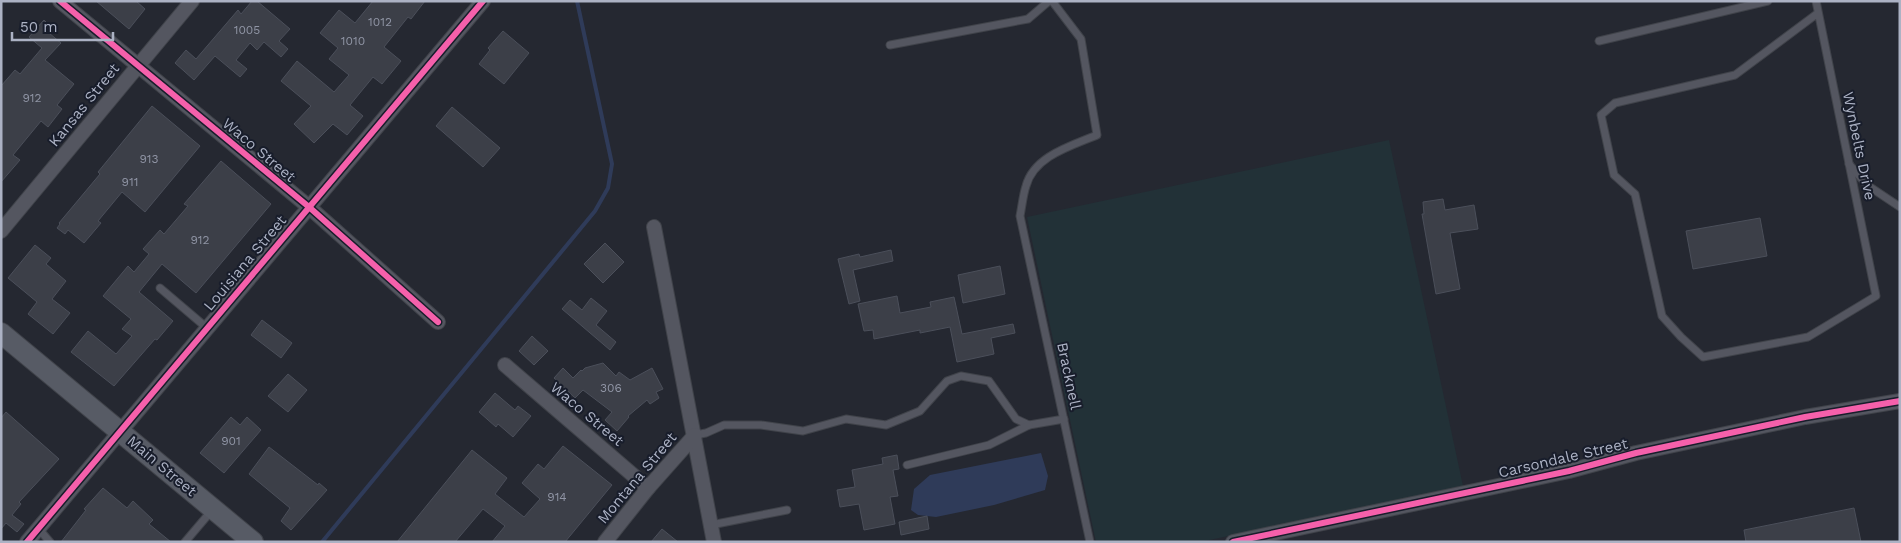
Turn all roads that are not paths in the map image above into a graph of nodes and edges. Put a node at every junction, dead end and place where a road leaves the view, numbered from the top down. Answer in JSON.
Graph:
{"nodes":[{"id":1,"x":60,"y":1,"type":"edge"},
{"id":2,"x":192,"y":1,"type":"edge"},
{"id":3,"x":483,"y":1,"type":"edge"},
{"id":4,"x":1050,"y":1,"type":"edge"},
{"id":5,"x":1768,"y":1,"type":"edge"},
{"id":6,"x":1816,"y":1,"type":"edge"},
{"id":7,"x":1818,"y":13,"type":"junction"},
{"id":8,"x":1599,"y":41,"type":"dead end"},
{"id":9,"x":890,"y":45,"type":"dead end"},
{"id":10,"x":137,"y":65,"type":"junction"},
{"id":11,"x":1849,"y":164,"type":"junction"},
{"id":12,"x":309,"y":207,"type":"junction"},
{"id":13,"x":1900,"y":207,"type":"edge"},
{"id":14,"x":654,"y":227,"type":"dead end"},
{"id":15,"x":1,"y":231,"type":"edge"},
{"id":16,"x":160,"y":288,"type":"dead end"},
{"id":17,"x":438,"y":322,"type":"dead end"},
{"id":18,"x":207,"y":328,"type":"junction"},
{"id":19,"x":1,"y":333,"type":"edge"},
{"id":20,"x":505,"y":365,"type":"dead end"},
{"id":21,"x":1900,"y":401,"type":"edge"},
{"id":22,"x":1064,"y":419,"type":"junction"},
{"id":23,"x":1029,"y":425,"type":"junction"},
{"id":24,"x":120,"y":432,"type":"junction"},
{"id":25,"x":695,"y":435,"type":"junction"},
{"id":26,"x":907,"y":465,"type":"dead end"},
{"id":27,"x":648,"y":488,"type":"junction"},
{"id":28,"x":213,"y":509,"type":"junction"},
{"id":29,"x":787,"y":510,"type":"dead end"},
{"id":30,"x":711,"y":524,"type":"junction"},
{"id":31,"x":38,"y":528,"type":"junction"},
{"id":32,"x":27,"y":542,"type":"edge"},
{"id":33,"x":50,"y":542,"type":"edge"},
{"id":34,"x":185,"y":542,"type":"edge"},
{"id":35,"x":253,"y":542,"type":"edge"},
{"id":36,"x":605,"y":542,"type":"edge"},
{"id":37,"x":714,"y":542,"type":"edge"},
{"id":38,"x":1090,"y":542,"type":"edge"},
{"id":39,"x":1233,"y":542,"type":"edge"}],
"edges":[{"from":1,"to":10,"type":"street","name":"Waco Street"},
{"from":2,"to":10,"type":"street","name":"Kansas Street"},
{"from":3,"to":12,"type":"street","name":"Louisiana Street"},
{"from":4,"to":9,"type":"lane"},
{"from":4,"to":22,"type":"lane","name":"Bracknell"},
{"from":5,"to":8,"type":"lane"},
{"from":6,"to":7,"type":"lane","name":"Wynbelts Drive"},
{"from":7,"to":11,"type":"lane","name":"Wynbelts Drive"},
{"from":7,"to":11,"type":"lane","name":"Wynbelts Drive"},
{"from":10,"to":12,"type":"street","name":"Waco Street"},
{"from":10,"to":15,"type":"street","name":"Kansas Street"},
{"from":11,"to":13,"type":"lane"},
{"from":12,"to":17,"type":"street","name":"Waco Street"},
{"from":12,"to":18,"type":"street","name":"Louisiana Street"},
{"from":14,"to":25,"type":"street"},
{"from":16,"to":18,"type":"lane"},
{"from":18,"to":24,"type":"street","name":"Louisiana Street"},
{"from":19,"to":24,"type":"street","name":"Main Street"},
{"from":20,"to":27,"type":"street","name":"Waco Street"},
{"from":21,"to":39,"type":"street","name":"Carsondale Street"},
{"from":22,"to":23,"type":"lane"},
{"from":22,"to":38,"type":"lane","name":"Bracknell"},
{"from":23,"to":25,"type":"lane"},
{"from":23,"to":26,"type":"lane"},
{"from":24,"to":28,"type":"street","name":"Main Street"},
{"from":24,"to":31,"type":"street","name":"Louisiana Street"},
{"from":25,"to":27,"type":"street","name":"Montana Street"},
{"from":25,"to":30,"type":"street"},
{"from":27,"to":36,"type":"street","name":"Montana Street"},
{"from":28,"to":34,"type":"lane"},
{"from":28,"to":35,"type":"street","name":"Main Street"},
{"from":29,"to":30,"type":"lane"},
{"from":30,"to":37,"type":"street"},
{"from":31,"to":32,"type":"street","name":"Louisiana Street"},
{"from":31,"to":33,"type":"lane"}]}
